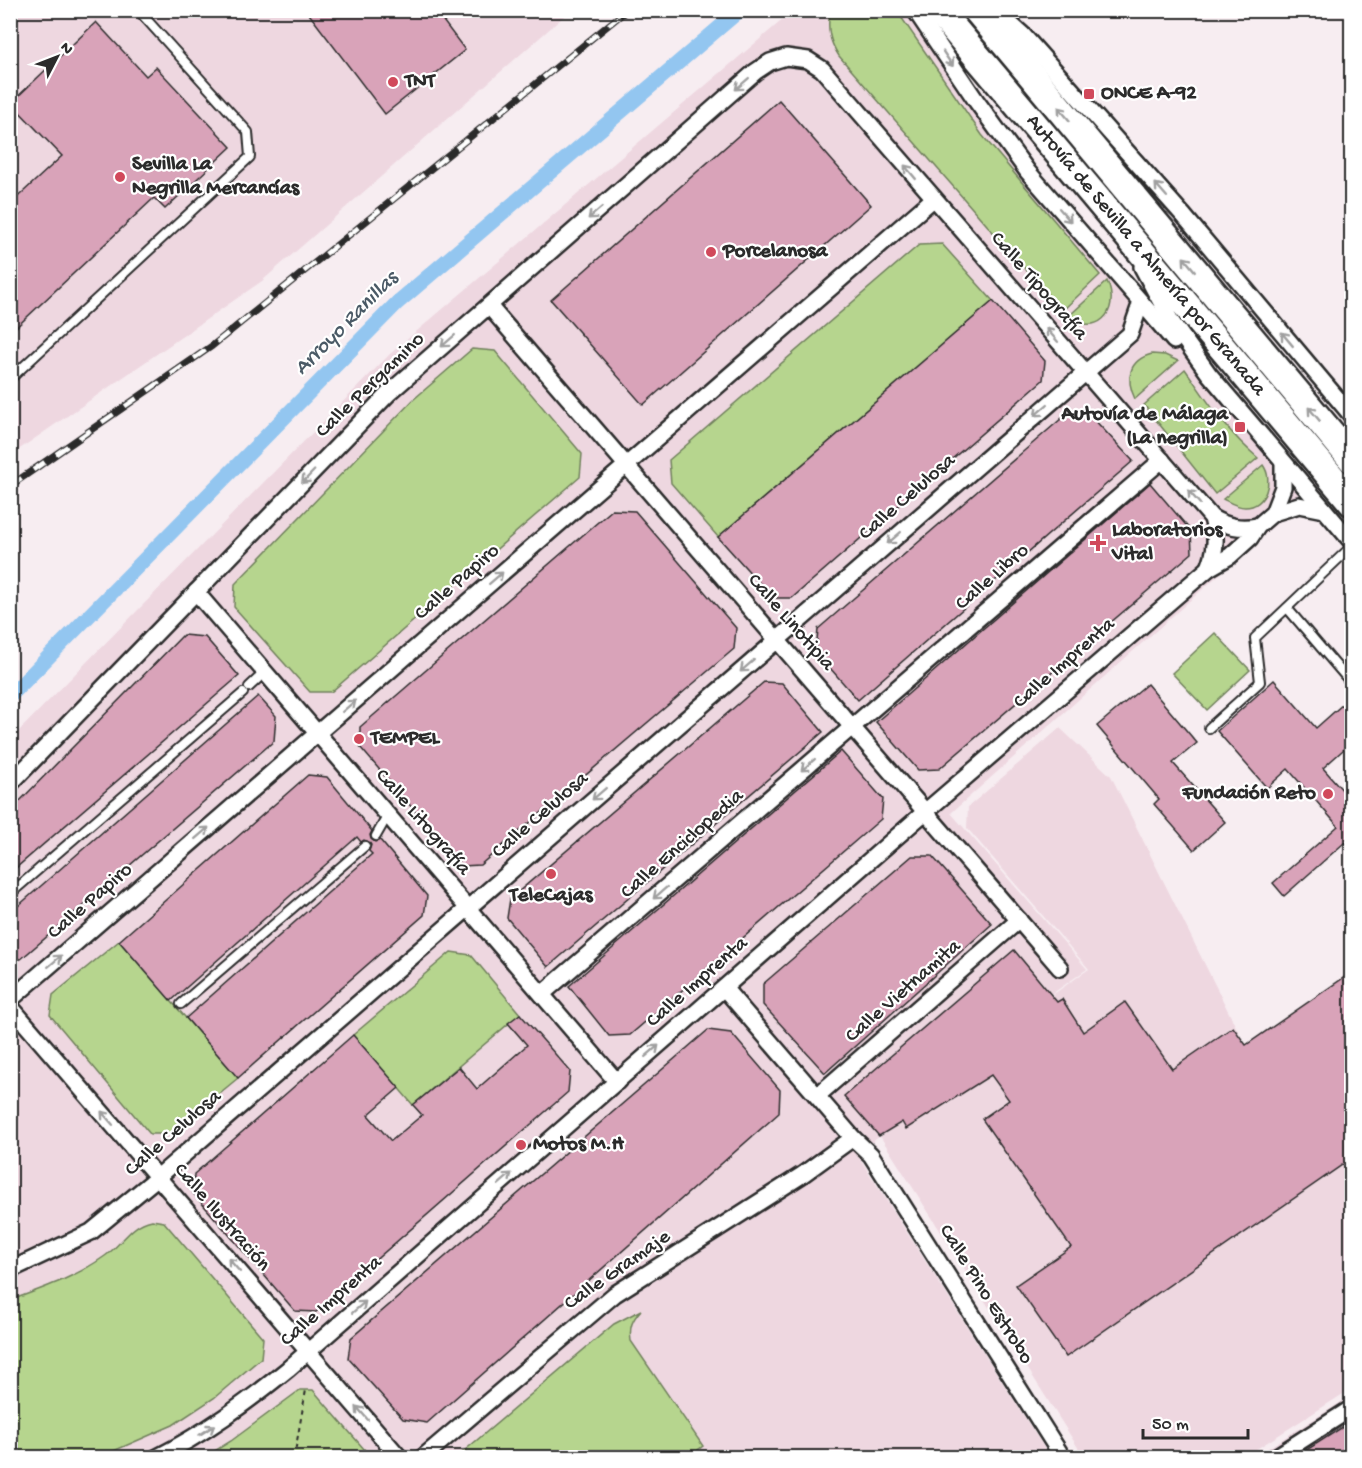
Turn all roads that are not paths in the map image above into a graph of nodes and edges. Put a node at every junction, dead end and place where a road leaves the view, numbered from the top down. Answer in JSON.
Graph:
{"nodes":[{"id":1,"x":14,"y":10,"type":"edge"},
{"id":2,"x":138,"y":10,"type":"edge"},
{"id":3,"x":915,"y":10,"type":"edge"},
{"id":4,"x":938,"y":10,"type":"edge"},
{"id":5,"x":977,"y":10,"type":"edge"},
{"id":6,"x":995,"y":10,"type":"edge"},
{"id":7,"x":10,"y":15,"type":"edge"},
{"id":8,"x":792,"y":57,"type":"joint"},
{"id":9,"x":933,"y":199,"type":"junction"},
{"id":10,"x":1123,"y":230,"type":"junction"},
{"id":11,"x":1141,"y":302,"type":"junction"},
{"id":12,"x":489,"y":306,"type":"junction"},
{"id":13,"x":1085,"y":372,"type":"junction"},
{"id":14,"x":1209,"y":374,"type":"junction"},
{"id":15,"x":10,"y":379,"type":"edge"},
{"id":16,"x":1352,"y":416,"type":"edge"},
{"id":17,"x":1352,"y":459,"type":"edge"},
{"id":18,"x":1162,"y":460,"type":"junction"},
{"id":19,"x":1283,"y":462,"type":"junction"},
{"id":20,"x":626,"y":465,"type":"junction"},
{"id":21,"x":1352,"y":502,"type":"edge"},
{"id":22,"x":1324,"y":510,"type":"junction"},
{"id":23,"x":1273,"y":513,"type":"junction"},
{"id":24,"x":1212,"y":518,"type":"junction"},
{"id":25,"x":1258,"y":526,"type":"junction"},
{"id":26,"x":1352,"y":544,"type":"edge"},
{"id":27,"x":1209,"y":568,"type":"junction"},
{"id":28,"x":196,"y":592,"type":"junction"},
{"id":29,"x":1287,"y":608,"type":"junction"},
{"id":30,"x":777,"y":640,"type":"junction"},
{"id":31,"x":265,"y":672,"type":"junction"},
{"id":32,"x":1352,"y":684,"type":"edge"},
{"id":33,"x":249,"y":687,"type":"dead end"},
{"id":34,"x":243,"y":693,"type":"dead end"},
{"id":35,"x":852,"y":727,"type":"junction"},
{"id":36,"x":1209,"y":728,"type":"dead end"},
{"id":37,"x":317,"y":733,"type":"junction"},
{"id":38,"x":10,"y":784,"type":"edge"},
{"id":39,"x":925,"y":812,"type":"junction"},
{"id":40,"x":388,"y":815,"type":"junction"},
{"id":41,"x":376,"y":836,"type":"dead end"},
{"id":42,"x":365,"y":846,"type":"dead end"},
{"id":43,"x":10,"y":894,"type":"edge"},
{"id":44,"x":468,"y":908,"type":"junction"},
{"id":45,"x":1019,"y":920,"type":"junction"},
{"id":46,"x":1060,"y":968,"type":"dead end"},
{"id":47,"x":724,"y":988,"type":"junction"},
{"id":48,"x":542,"y":994,"type":"junction"},
{"id":49,"x":10,"y":1000,"type":"edge"},
{"id":50,"x":181,"y":1004,"type":"dead end"},
{"id":51,"x":10,"y":1006,"type":"edge"},
{"id":52,"x":617,"y":1082,"type":"junction"},
{"id":53,"x":817,"y":1096,"type":"junction"},
{"id":54,"x":853,"y":1138,"type":"junction"},
{"id":55,"x":158,"y":1177,"type":"junction"},
{"id":56,"x":10,"y":1270,"type":"edge"},
{"id":57,"x":308,"y":1351,"type":"junction"},
{"id":58,"x":1352,"y":1408,"type":"edge"},
{"id":59,"x":156,"y":1458,"type":"edge"},
{"id":60,"x":400,"y":1458,"type":"edge"},
{"id":61,"x":422,"y":1458,"type":"edge"},
{"id":62,"x":1063,"y":1458,"type":"edge"},
{"id":63,"x":1274,"y":1458,"type":"edge"}],
"edges":[{"from":1,"to":7,"type":"lane"},
{"from":2,"to":15,"type":"lane"},
{"from":3,"to":11,"type":"street","one_way":true},
{"from":4,"to":10,"type":"highway","name":"Autovía de Sevilla a Almería por Granada"},
{"from":17,"to":5,"type":"highway","name":"Autovía de Sevilla a Almería por Granada","one_way":true},
{"from":16,"to":6,"type":"street","one_way":true},
{"from":9,"to":8,"type":"street","name":"Calle Tipografía","one_way":true},
{"from":8,"to":12,"type":"street","name":"Calle Pergamino","one_way":true},
{"from":13,"to":9,"type":"street","name":"Calle Tipografía","one_way":true},
{"from":9,"to":20,"type":"street","name":"Calle Papiro"},
{"from":10,"to":14,"type":"street"},
{"from":10,"to":21,"type":"highway","name":"Autovía de Sevilla a Almería por Granada"},
{"from":11,"to":13,"type":"street","name":"Calle Celulosa"},
{"from":11,"to":14,"type":"street"},
{"from":12,"to":20,"type":"street","name":"Calle Linotipia"},
{"from":12,"to":28,"type":"street","name":"Calle Pergamino","one_way":true},
{"from":13,"to":18,"type":"street","name":"Calle Tipografía"},
{"from":13,"to":30,"type":"street","name":"Calle Celulosa","one_way":true},
{"from":14,"to":19,"type":"street"},
{"from":24,"to":18,"type":"street","name":"Calle Tipografía","one_way":true},
{"from":18,"to":35,"type":"street","name":"Calle Libro"},
{"from":19,"to":22,"type":"street"},
{"from":19,"to":23,"type":"street","name":"Calle Imprenta"},
{"from":20,"to":30,"type":"street","name":"Calle Linotipia"},
{"from":37,"to":20,"type":"street","name":"Calle Papiro","one_way":true},
{"from":22,"to":23,"type":"street","name":"Calle Imprenta"},
{"from":22,"to":26,"type":"street"},
{"from":23,"to":25,"type":"street","name":"Calle Imprenta"},
{"from":24,"to":25,"type":"street"},
{"from":24,"to":27,"type":"street"},
{"from":25,"to":27,"type":"street","name":"Calle Imprenta"},
{"from":26,"to":29,"type":"lane"},
{"from":27,"to":39,"type":"street","name":"Calle Imprenta"},
{"from":28,"to":31,"type":"street","name":"Calle Litografía"},
{"from":28,"to":38,"type":"street","name":"Calle Pergamino"},
{"from":29,"to":32,"type":"lane"},
{"from":29,"to":36,"type":"lane"},
{"from":30,"to":35,"type":"street","name":"Calle Linotipia"},
{"from":30,"to":44,"type":"street","name":"Calle Celulosa","one_way":true},
{"from":31,"to":33,"type":"lane"},
{"from":31,"to":37,"type":"street","name":"Calle Litografía"},
{"from":34,"to":43,"type":"lane"},
{"from":35,"to":39,"type":"street","name":"Calle Linotipia"},
{"from":35,"to":48,"type":"street","name":"Calle Enciclopedia","one_way":true},
{"from":37,"to":40,"type":"street","name":"Calle Litografía"},
{"from":49,"to":37,"type":"street","name":"Calle Papiro","one_way":true},
{"from":39,"to":45,"type":"street","name":"Calle Linotipia"},
{"from":39,"to":47,"type":"street","name":"Calle Imprenta"},
{"from":40,"to":41,"type":"lane"},
{"from":40,"to":44,"type":"street","name":"Calle Litografía"},
{"from":42,"to":50,"type":"lane"},
{"from":44,"to":48,"type":"street","name":"Calle Litografía"},
{"from":44,"to":55,"type":"street","name":"Calle Celulosa"},
{"from":45,"to":46,"type":"street","name":"Calle Linotipia"},
{"from":45,"to":53,"type":"street","name":"Calle Vietnamita"},
{"from":52,"to":47,"type":"street","name":"Calle Imprenta","one_way":true},
{"from":47,"to":53,"type":"street","name":"Calle Pino Estrobo"},
{"from":48,"to":52,"type":"street","name":"Calle Litografía"},
{"from":55,"to":51,"type":"street","name":"Calle Ilustración","one_way":true},
{"from":57,"to":52,"type":"street","name":"Calle Imprenta","one_way":true},
{"from":53,"to":54,"type":"street","name":"Calle Pino Estrobo"},
{"from":54,"to":61,"type":"street","name":"Calle Gramaje"},
{"from":54,"to":62,"type":"street","name":"Calle Pino Estrobo"},
{"from":55,"to":56,"type":"street","name":"Calle Celulosa"},
{"from":57,"to":55,"type":"street","name":"Calle Ilustración","one_way":true},
{"from":59,"to":57,"type":"street","name":"Calle Imprenta","one_way":true},
{"from":60,"to":57,"type":"street","name":"Calle Ilustración","one_way":true},
{"from":58,"to":63,"type":"street"}]}
